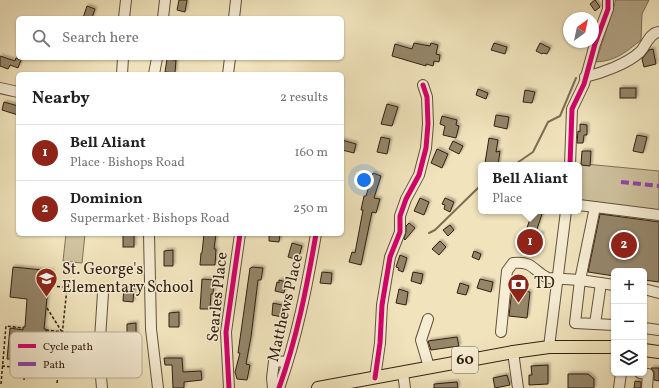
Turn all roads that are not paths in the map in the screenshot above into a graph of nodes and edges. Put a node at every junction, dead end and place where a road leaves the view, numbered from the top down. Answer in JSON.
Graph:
{"nodes":[{"id":1,"x":126,"y":0,"type":"edge"},
{"id":2,"x":166,"y":0,"type":"edge"},
{"id":3,"x":236,"y":0,"type":"edge"},
{"id":4,"x":608,"y":0,"type":"edge"},
{"id":5,"x":124,"y":16,"type":"edge"},
{"id":6,"x":163,"y":16,"type":"edge"},
{"id":7,"x":234,"y":16,"type":"edge"},
{"id":8,"x":659,"y":32,"type":"edge"},
{"id":9,"x":123,"y":60,"type":"edge"},
{"id":10,"x":156,"y":60,"type":"edge"},
{"id":11,"x":230,"y":60,"type":"edge"},
{"id":12,"x":122,"y":72,"type":"edge"},
{"id":13,"x":154,"y":72,"type":"edge"},
{"id":14,"x":228,"y":72,"type":"edge"},
{"id":15,"x":585,"y":77,"type":"junction"},
{"id":16,"x":423,"y":85,"type":"dead end"},
{"id":17,"x":0,"y":88,"type":"edge"},
{"id":18,"x":16,"y":92,"type":"edge"},
{"id":19,"x":570,"y":162,"type":"edge"},
{"id":20,"x":582,"y":205,"type":"edge"},
{"id":21,"x":595,"y":207,"type":"junction"},
{"id":22,"x":566,"y":214,"type":"edge"},
{"id":23,"x":659,"y":215,"type":"edge"},
{"id":24,"x":149,"y":236,"type":"edge"},
{"id":25,"x":240,"y":236,"type":"edge"},
{"id":26,"x":316,"y":236,"type":"edge"},
{"id":27,"x":557,"y":279,"type":"junction"},
{"id":28,"x":580,"y":280,"type":"junction"},
{"id":29,"x":601,"y":283,"type":"junction"},
{"id":30,"x":611,"y":285,"type":"edge"},
{"id":31,"x":647,"y":290,"type":"edge"},
{"id":32,"x":103,"y":293,"type":"dead end"},
{"id":33,"x":659,"y":293,"type":"edge"},
{"id":34,"x":428,"y":319,"type":"dead end"},
{"id":35,"x":595,"y":324,"type":"junction"},
{"id":36,"x":611,"y":325,"type":"edge"},
{"id":37,"x":647,"y":328,"type":"edge"},
{"id":38,"x":659,"y":330,"type":"edge"},
{"id":39,"x":100,"y":332,"type":"edge"},
{"id":40,"x":501,"y":332,"type":"dead end"},
{"id":41,"x":549,"y":347,"type":"junction"},
{"id":42,"x":611,"y":347,"type":"edge"},
{"id":43,"x":647,"y":350,"type":"edge"},
{"id":44,"x":513,"y":352,"type":"junction"},
{"id":45,"x":659,"y":352,"type":"edge"},
{"id":46,"x":287,"y":362,"type":"junction"},
{"id":47,"x":429,"y":367,"type":"junction"},
{"id":48,"x":403,"y":373,"type":"junction"},
{"id":49,"x":647,"y":374,"type":"edge"},
{"id":50,"x":621,"y":376,"type":"edge"},
{"id":51,"x":101,"y":378,"type":"edge"},
{"id":52,"x":375,"y":378,"type":"junction"},
{"id":53,"x":102,"y":388,"type":"edge"},
{"id":54,"x":158,"y":388,"type":"edge"},
{"id":55,"x":229,"y":388,"type":"edge"},
{"id":56,"x":273,"y":388,"type":"edge"},
{"id":57,"x":279,"y":388,"type":"edge"},
{"id":58,"x":318,"y":388,"type":"edge"},
{"id":59,"x":405,"y":388,"type":"edge"},
{"id":60,"x":518,"y":388,"type":"edge"},
{"id":61,"x":619,"y":388,"type":"edge"},
{"id":62,"x":647,"y":388,"type":"edge"}],
"edges":[{"from":1,"to":5,"type":"street"},
{"from":2,"to":6,"type":"street"},
{"from":3,"to":7,"type":"street"},
{"from":4,"to":15,"type":"street"},
{"from":8,"to":15,"type":"street"},
{"from":9,"to":12,"type":"street"},
{"from":10,"to":13,"type":"street"},
{"from":11,"to":14,"type":"street"},
{"from":15,"to":19,"type":"street"},
{"from":16,"to":52,"type":"street"},
{"from":17,"to":18,"type":"street"},
{"from":20,"to":21,"type":"street"},
{"from":21,"to":23,"type":"street"},
{"from":21,"to":28,"type":"street"},
{"from":22,"to":27,"type":"street"},
{"from":24,"to":54,"type":"street"},
{"from":25,"to":55,"type":"street","name":"Searles Place"},
{"from":26,"to":46,"type":"street","name":"Matthews Place"},
{"from":27,"to":28,"type":"street"},
{"from":27,"to":40,"type":"street"},
{"from":27,"to":41,"type":"street"},
{"from":28,"to":29,"type":"street"},
{"from":28,"to":35,"type":"street"},
{"from":29,"to":30,"type":"street"},
{"from":29,"to":35,"type":"street"},
{"from":31,"to":33,"type":"street"},
{"from":32,"to":39,"type":"street"},
{"from":34,"to":47,"type":"street"},
{"from":35,"to":36,"type":"street"},
{"from":37,"to":38,"type":"street"},
{"from":41,"to":42,"type":"main road","number":"60"},
{"from":41,"to":44,"type":"main road","number":"60"},
{"from":43,"to":45,"type":"main road"},
{"from":44,"to":47,"type":"main road","number":"60"},
{"from":44,"to":60,"type":"street"},
{"from":46,"to":56,"type":"street"},
{"from":46,"to":57,"type":"street","name":"Matthews Place"},
{"from":47,"to":48,"type":"main road","number":"60"},
{"from":48,"to":52,"type":"main road","number":"60"},
{"from":48,"to":59,"type":"street"},
{"from":49,"to":62,"type":"street"},
{"from":50,"to":61,"type":"street"},
{"from":51,"to":53,"type":"street"},
{"from":52,"to":58,"type":"main road","number":"60"}]}
